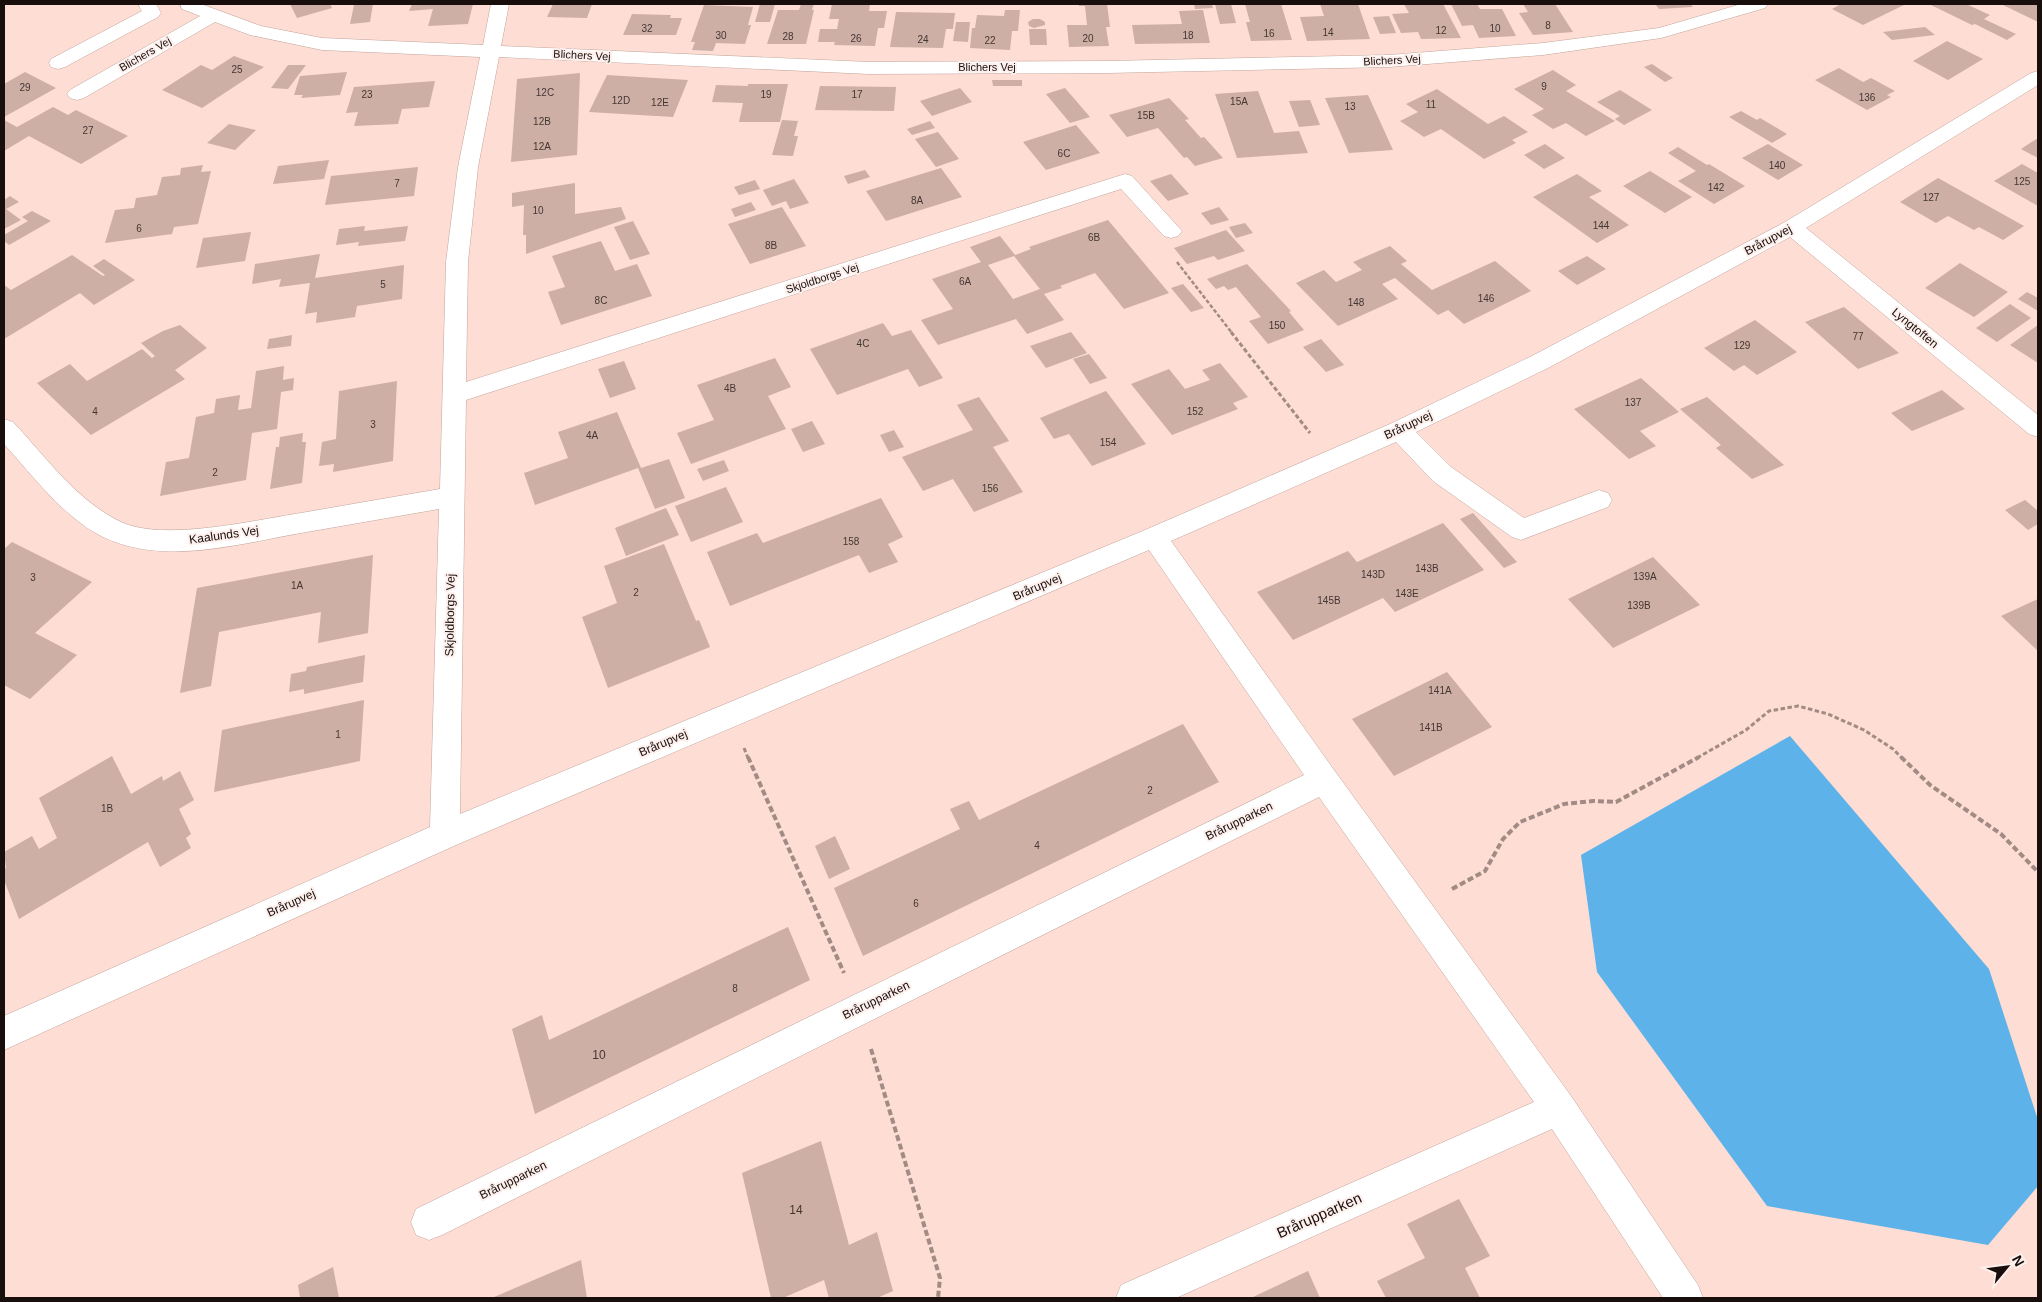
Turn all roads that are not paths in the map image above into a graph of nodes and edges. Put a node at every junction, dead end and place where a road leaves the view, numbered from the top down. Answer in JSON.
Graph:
{"nodes":[{"id":1,"x":147,"y":4,"type":"edge"},
{"id":2,"x":500,"y":4,"type":"edge"},
{"id":3,"x":1759,"y":4,"type":"edge"},
{"id":4,"x":188,"y":5,"type":"edge"},
{"id":5,"x":214,"y":15,"type":"junction"},
{"id":6,"x":489,"y":50,"type":"junction"},
{"id":7,"x":58,"y":63,"type":"dead end"},
{"id":8,"x":2038,"y":77,"type":"edge"},
{"id":9,"x":77,"y":94,"type":"dead end"},
{"id":10,"x":1792,"y":227,"type":"junction"},
{"id":11,"x":1171,"y":232,"type":"road end"},
{"id":12,"x":454,"y":395,"type":"junction"},
{"id":13,"x":4,"y":428,"type":"edge"},
{"id":14,"x":2038,"y":428,"type":"edge"},
{"id":15,"x":1399,"y":430,"type":"junction"},
{"id":16,"x":453,"y":497,"type":"junction"},
{"id":17,"x":1599,"y":500,"type":"dead end"},
{"id":18,"x":1154,"y":537,"type":"junction"},
{"id":19,"x":1324,"y":780,"type":"junction"},
{"id":20,"x":445,"y":835,"type":"junction"},
{"id":21,"x":4,"y":1033,"type":"edge"},
{"id":22,"x":1559,"y":1108,"type":"junction"},
{"id":23,"x":429,"y":1222,"type":"dead end"},
{"id":24,"x":1134,"y":1298,"type":"edge"},
{"id":25,"x":1685,"y":1298,"type":"edge"}],
"edges":[{"from":1,"to":7,"type":"street"},
{"from":2,"to":6,"type":"street","name":"Skjoldborgs Vej"},
{"from":3,"to":6,"type":"street","name":"Blichers Vej"},
{"from":4,"to":5,"type":"street","name":"Blichers Vej"},
{"from":5,"to":6,"type":"street","name":"Blichers Vej"},
{"from":5,"to":9,"type":"street","name":"Blichers Vej"},
{"from":6,"to":12,"type":"street","name":"Skjoldborgs Vej"},
{"from":8,"to":10,"type":"street","name":"Brårupvej"},
{"from":10,"to":14,"type":"street","name":"Lyngtoften"},
{"from":10,"to":15,"type":"street","name":"Brårupvej"},
{"from":11,"to":12,"type":"street","name":"Skjoldborgs Vej"},
{"from":12,"to":16,"type":"street","name":"Skjoldborgs Vej"},
{"from":13,"to":16,"type":"street","name":"Kaalunds Vej"},
{"from":15,"to":17,"type":"street"},
{"from":15,"to":18,"type":"street","name":"Brårupvej"},
{"from":16,"to":20,"type":"street","name":"Skjoldborgs Vej"},
{"from":18,"to":19,"type":"street"},
{"from":18,"to":20,"type":"street","name":"Brårupvej"},
{"from":19,"to":22,"type":"street"},
{"from":19,"to":23,"type":"street","name":"Brårupparken"},
{"from":20,"to":21,"type":"street","name":"Brårupvej"},
{"from":22,"to":24,"type":"street","name":"Brårupparken"},
{"from":22,"to":25,"type":"street"}]}
